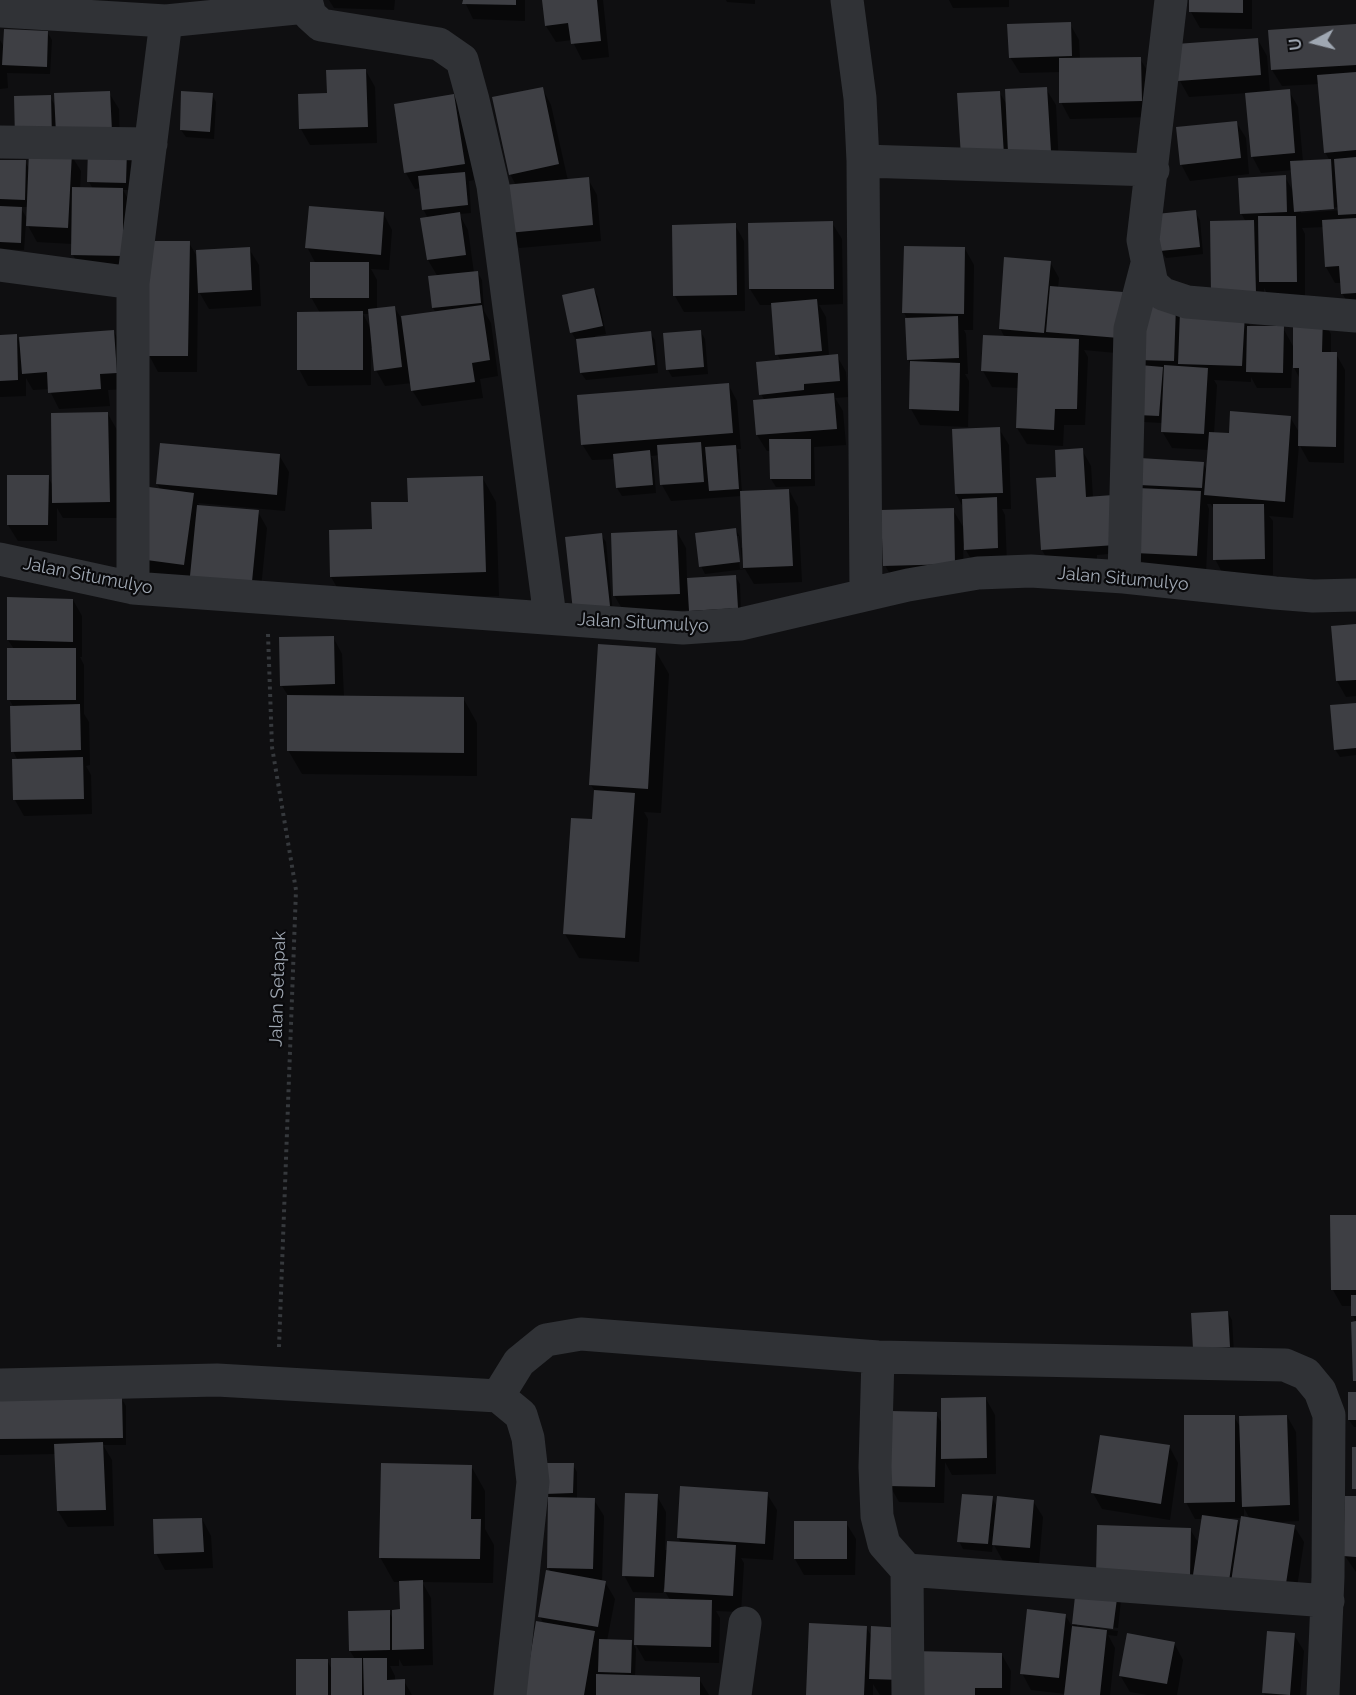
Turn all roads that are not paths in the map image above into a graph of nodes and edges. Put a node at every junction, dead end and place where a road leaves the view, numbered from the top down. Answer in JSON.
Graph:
{"nodes":[{"id":1,"x":847,"y":0,"type":"edge"},
{"id":2,"x":1171,"y":0,"type":"edge"},
{"id":3,"x":306,"y":3,"type":"edge"},
{"id":4,"x":0,"y":11,"type":"edge"},
{"id":5,"x":166,"y":21,"type":"junction"},
{"id":6,"x":0,"y":142,"type":"edge"},
{"id":7,"x":151,"y":144,"type":"junction"},
{"id":8,"x":864,"y":161,"type":"junction"},
{"id":9,"x":1153,"y":170,"type":"junction"},
{"id":10,"x":1147,"y":264,"type":"junction"},
{"id":11,"x":0,"y":265,"type":"edge"},
{"id":12,"x":133,"y":283,"type":"junction"},
{"id":13,"x":1356,"y":315,"type":"edge"},
{"id":14,"x":0,"y":559,"type":"edge"},
{"id":15,"x":1124,"y":577,"type":"junction"},
{"id":16,"x":133,"y":588,"type":"junction"},
{"id":17,"x":866,"y":594,"type":"junction"},
{"id":18,"x":1356,"y":595,"type":"edge"},
{"id":19,"x":550,"y":617,"type":"junction"},
{"id":20,"x":878,"y":1357,"type":"junction"},
{"id":21,"x":0,"y":1385,"type":"edge"},
{"id":22,"x":498,"y":1395,"type":"junction"},
{"id":23,"x":907,"y":1570,"type":"junction"},
{"id":24,"x":1337,"y":1585,"type":"edge"},
{"id":25,"x":745,"y":1623,"type":"dead end"},
{"id":26,"x":510,"y":1695,"type":"edge"},
{"id":27,"x":735,"y":1695,"type":"edge"},
{"id":28,"x":908,"y":1695,"type":"edge"},
{"id":29,"x":1323,"y":1695,"type":"edge"}],
"edges":[{"from":1,"to":8,"type":"street"},
{"from":2,"to":9,"type":"street"},
{"from":3,"to":5,"type":"street"},
{"from":3,"to":19,"type":"street"},
{"from":4,"to":5,"type":"street"},
{"from":5,"to":7,"type":"street"},
{"from":6,"to":7,"type":"street"},
{"from":7,"to":12,"type":"street"},
{"from":8,"to":9,"type":"street"},
{"from":8,"to":17,"type":"street"},
{"from":9,"to":10,"type":"street"},
{"from":10,"to":13,"type":"street"},
{"from":10,"to":15,"type":"street"},
{"from":11,"to":12,"type":"street"},
{"from":12,"to":16,"type":"street"},
{"from":14,"to":16,"type":"street","name":"Jalan Situmulyo"},
{"from":15,"to":17,"type":"street","name":"Jalan Situmulyo"},
{"from":15,"to":18,"type":"street","name":"Jalan Situmulyo"},
{"from":16,"to":19,"type":"street","name":"Jalan Situmulyo"},
{"from":17,"to":19,"type":"street","name":"Jalan Situmulyo"},
{"from":20,"to":22,"type":"street"},
{"from":20,"to":23,"type":"street"},
{"from":20,"to":24,"type":"street"},
{"from":21,"to":22,"type":"street"},
{"from":22,"to":26,"type":"street"},
{"from":23,"to":24,"type":"street"},
{"from":23,"to":28,"type":"street"},
{"from":24,"to":29,"type":"street"},
{"from":25,"to":27,"type":"street"}]}
